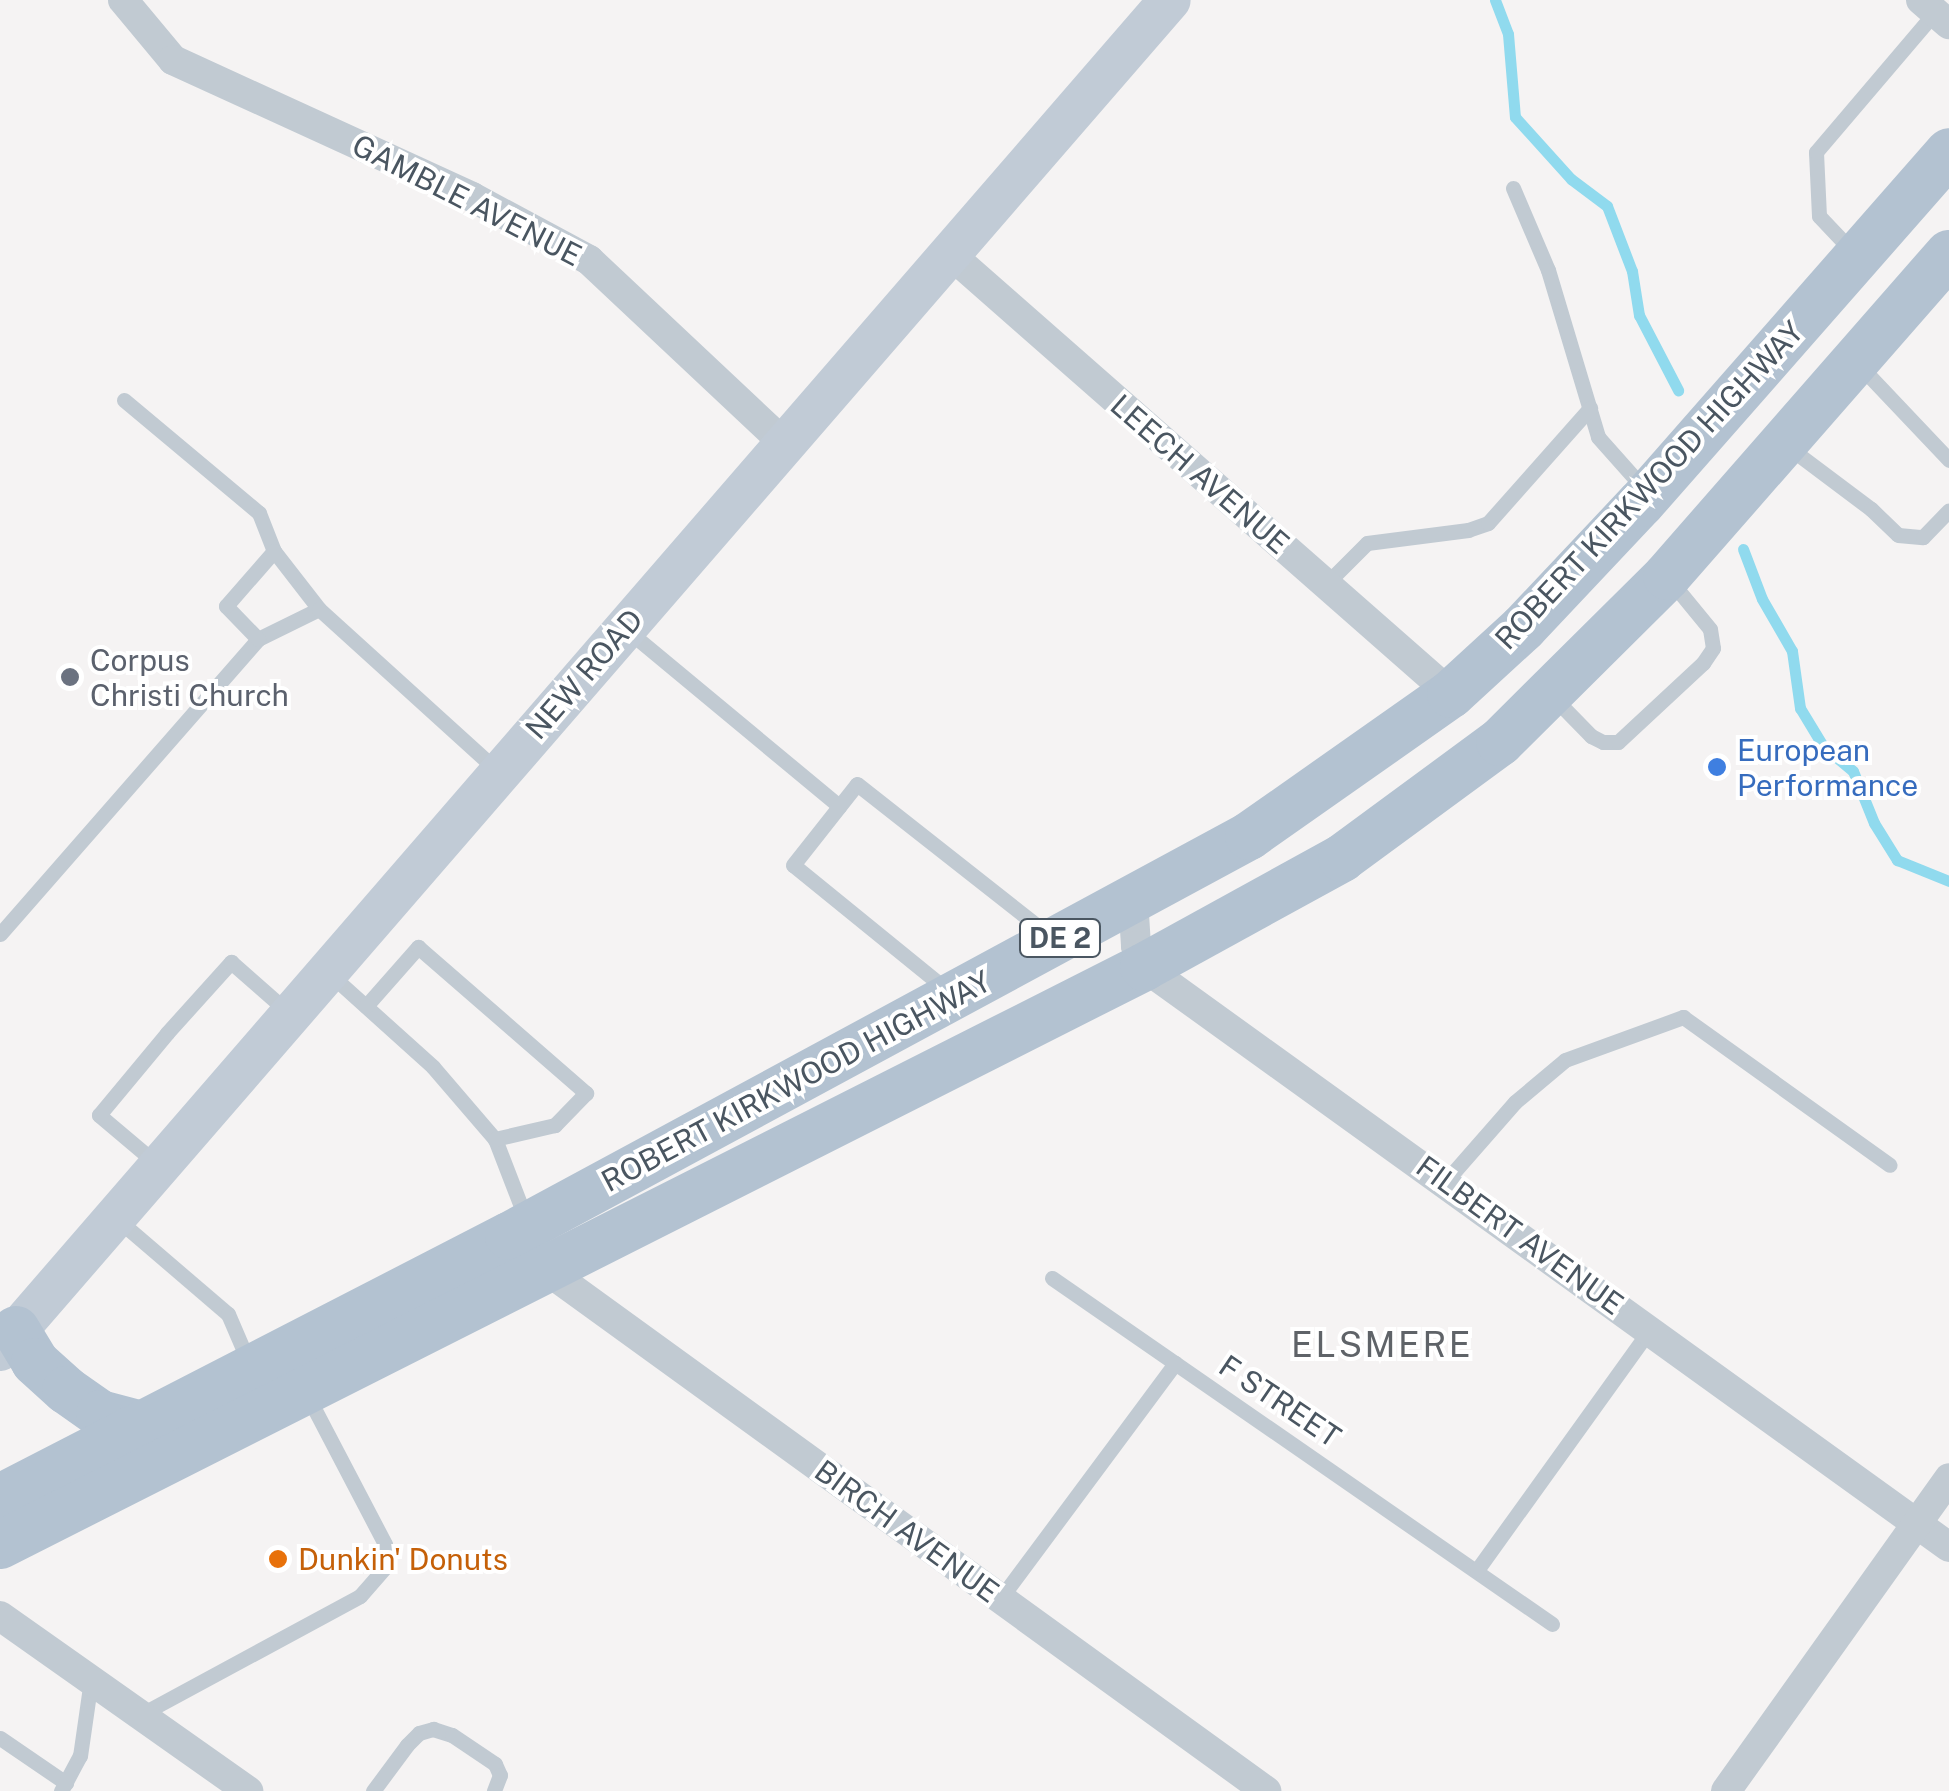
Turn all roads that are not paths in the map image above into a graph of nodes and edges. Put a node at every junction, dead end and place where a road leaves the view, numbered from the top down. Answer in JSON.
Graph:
{"nodes":[{"id":1,"x":123,"y":0,"type":"edge"},
{"id":2,"x":1170,"y":0,"type":"edge"},
{"id":3,"x":1935,"y":12,"type":"edge"},
{"id":4,"x":1949,"y":152,"type":"edge"},
{"id":5,"x":1513,"y":188,"type":"dead end"},
{"id":6,"x":950,"y":254,"type":"junction"},
{"id":7,"x":1949,"y":254,"type":"edge"},
{"id":8,"x":1857,"y":256,"type":"junction"},
{"id":9,"x":1855,"y":362,"type":"junction"},
{"id":10,"x":124,"y":400,"type":"dead end"},
{"id":11,"x":1590,"y":408,"type":"junction"},
{"id":12,"x":784,"y":444,"type":"junction"},
{"id":13,"x":1784,"y":444,"type":"junction"},
{"id":14,"x":1949,"y":460,"type":"edge"},
{"id":15,"x":1648,"y":494,"type":"junction"},
{"id":16,"x":1949,"y":510,"type":"edge"},
{"id":17,"x":274,"y":552,"type":"junction"},
{"id":18,"x":1667,"y":576,"type":"junction"},
{"id":19,"x":1326,"y":584,"type":"junction"},
{"id":20,"x":320,"y":609,"type":"junction"},
{"id":21,"x":624,"y":628,"type":"junction"},
{"id":22,"x":258,"y":640,"type":"junction"},
{"id":23,"x":1550,"y":693,"type":"junction"},
{"id":24,"x":1451,"y":694,"type":"junction"},
{"id":25,"x":499,"y":772,"type":"junction"},
{"id":26,"x":840,"y":806,"type":"junction"},
{"id":27,"x":1133,"y":899,"type":"junction"},
{"id":28,"x":0,"y":934,"type":"edge"},
{"id":29,"x":1056,"y":941,"type":"junction"},
{"id":30,"x":1144,"y":967,"type":"junction"},
{"id":31,"x":326,"y":970,"type":"junction"},
{"id":32,"x":954,"y":996,"type":"junction"},
{"id":33,"x":366,"y":1006,"type":"junction"},
{"id":34,"x":289,"y":1013,"type":"junction"},
{"id":35,"x":495,"y":1139,"type":"junction"},
{"id":36,"x":1890,"y":1165,"type":"dead end"},
{"id":37,"x":150,"y":1172,"type":"junction"},
{"id":38,"x":1446,"y":1182,"type":"junction"},
{"id":39,"x":112,"y":1216,"type":"junction"},
{"id":40,"x":528,"y":1226,"type":"junction"},
{"id":41,"x":548,"y":1271,"type":"junction"},
{"id":42,"x":1052,"y":1278,"type":"dead end"},
{"id":43,"x":1650,"y":1328,"type":"junction"},
{"id":44,"x":8,"y":1340,"type":"edge"},
{"id":45,"x":1175,"y":1362,"type":"junction"},
{"id":46,"x":252,"y":1369,"type":"junction"},
{"id":47,"x":306,"y":1393,"type":"junction"},
{"id":48,"x":142,"y":1425,"type":"junction"},
{"id":49,"x":1949,"y":1478,"type":"edge"},
{"id":50,"x":0,"y":1498,"type":"edge"},
{"id":51,"x":1916,"y":1523,"type":"junction"},
{"id":52,"x":0,"y":1545,"type":"edge"},
{"id":53,"x":1949,"y":1547,"type":"edge"},
{"id":54,"x":1476,"y":1570,"type":"junction"},
{"id":55,"x":1000,"y":1599,"type":"junction"},
{"id":56,"x":0,"y":1616,"type":"edge"},
{"id":57,"x":1552,"y":1624,"type":"dead end"},
{"id":58,"x":92,"y":1680,"type":"junction"},
{"id":59,"x":140,"y":1715,"type":"junction"},
{"id":60,"x":0,"y":1738,"type":"edge"},
{"id":61,"x":64,"y":1787,"type":"edge"},
{"id":62,"x":1258,"y":1789,"type":"edge"},
{"id":63,"x":248,"y":1791,"type":"edge"},
{"id":64,"x":373,"y":1791,"type":"edge"},
{"id":65,"x":494,"y":1791,"type":"edge"},
{"id":66,"x":1726,"y":1791,"type":"edge"}],
"edges":[{"from":1,"to":12,"type":"street","name":"GAMBLE AVENUE"},
{"from":2,"to":6,"type":"street","name":"NEW ROAD"},
{"from":3,"to":8,"type":"lane"},
{"from":4,"to":8,"type":"main road","name":"ROBERT KIRKWOOD HIGHWAY","number":"DE 2"},
{"from":5,"to":11,"type":"lane"},
{"from":6,"to":12,"type":"street","name":"NEW ROAD"},
{"from":6,"to":19,"type":"street","name":"LEECH AVENUE"},
{"from":7,"to":9,"type":"main road","name":"ROBERT KIRKWOOD HIGHWAY","number":"DE 2"},
{"from":8,"to":15,"type":"main road","name":"ROBERT KIRKWOOD HIGHWAY","number":"DE 2"},
{"from":9,"to":13,"type":"main road","name":"ROBERT KIRKWOOD HIGHWAY","number":"DE 2"},
{"from":9,"to":14,"type":"lane"},
{"from":10,"to":17,"type":"lane"},
{"from":11,"to":15,"type":"lane"},
{"from":11,"to":19,"type":"lane"},
{"from":12,"to":21,"type":"street","name":"NEW ROAD"},
{"from":13,"to":16,"type":"lane"},
{"from":13,"to":18,"type":"main road","name":"ROBERT KIRKWOOD HIGHWAY","number":"DE 2"},
{"from":15,"to":24,"type":"main road","name":"ROBERT KIRKWOOD HIGHWAY","number":"DE 2"},
{"from":17,"to":20,"type":"lane"},
{"from":17,"to":22,"type":"lane"},
{"from":18,"to":23,"type":"main road","name":"ROBERT KIRKWOOD HIGHWAY","number":"DE 2"},
{"from":18,"to":23,"type":"lane"},
{"from":19,"to":24,"type":"street","name":"LEECH AVENUE"},
{"from":20,"to":22,"type":"lane"},
{"from":20,"to":25,"type":"lane"},
{"from":21,"to":25,"type":"street","name":"NEW ROAD"},
{"from":21,"to":26,"type":"lane"},
{"from":22,"to":28,"type":"lane"},
{"from":23,"to":30,"type":"main road","name":"ROBERT KIRKWOOD HIGHWAY","number":"DE 2"},
{"from":24,"to":27,"type":"main road","name":"ROBERT KIRKWOOD HIGHWAY","number":"DE 2"},
{"from":25,"to":31,"type":"street","name":"NEW ROAD"},
{"from":26,"to":29,"type":"lane"},
{"from":26,"to":32,"type":"lane"},
{"from":27,"to":29,"type":"main road","name":"ROBERT KIRKWOOD HIGHWAY","number":"DE 2"},
{"from":27,"to":30,"type":"street"},
{"from":29,"to":32,"type":"main road","name":"ROBERT KIRKWOOD HIGHWAY","number":"DE 2"},
{"from":30,"to":38,"type":"street","name":"FILBERT AVENUE"},
{"from":30,"to":41,"type":"main road","name":"ROBERT KIRKWOOD HIGHWAY","number":"DE 2"},
{"from":31,"to":33,"type":"lane"},
{"from":31,"to":34,"type":"street","name":"NEW ROAD"},
{"from":32,"to":40,"type":"main road","name":"ROBERT KIRKWOOD HIGHWAY","number":"DE 2"},
{"from":33,"to":35,"type":"lane"},
{"from":33,"to":35,"type":"lane"},
{"from":34,"to":37,"type":"street","name":"NEW ROAD"},
{"from":34,"to":37,"type":"lane"},
{"from":35,"to":40,"type":"lane"},
{"from":36,"to":38,"type":"lane"},
{"from":37,"to":39,"type":"street","name":"NEW ROAD"},
{"from":38,"to":43,"type":"street","name":"FILBERT AVENUE"},
{"from":39,"to":44,"type":"street","name":"NEW ROAD"},
{"from":39,"to":46,"type":"lane"},
{"from":40,"to":46,"type":"main road","name":"ROBERT KIRKWOOD HIGHWAY","number":"DE 2"},
{"from":41,"to":47,"type":"main road","name":"ROBERT KIRKWOOD HIGHWAY","number":"DE 2"},
{"from":41,"to":55,"type":"street","name":"BIRCH AVENUE"},
{"from":42,"to":45,"type":"lane","name":"F STREET"},
{"from":43,"to":51,"type":"street","name":"FILBERT AVENUE"},
{"from":43,"to":54,"type":"lane"},
{"from":44,"to":48,"type":"main road"},
{"from":45,"to":54,"type":"lane","name":"F STREET"},
{"from":45,"to":55,"type":"lane"},
{"from":46,"to":48,"type":"main road","name":"ROBERT KIRKWOOD HIGHWAY","number":"DE 2"},
{"from":47,"to":52,"type":"main road","name":"ROBERT KIRKWOOD HIGHWAY","number":"DE 2"},
{"from":47,"to":59,"type":"lane"},
{"from":48,"to":50,"type":"main road","name":"ROBERT KIRKWOOD HIGHWAY","number":"DE 2"},
{"from":49,"to":51,"type":"street"},
{"from":51,"to":53,"type":"street","name":"FILBERT AVENUE"},
{"from":51,"to":66,"type":"street"},
{"from":54,"to":57,"type":"lane","name":"F STREET"},
{"from":55,"to":62,"type":"street","name":"BIRCH AVENUE"},
{"from":56,"to":58,"type":"street"},
{"from":58,"to":59,"type":"street"},
{"from":58,"to":61,"type":"lane"},
{"from":59,"to":63,"type":"street"},
{"from":60,"to":61,"type":"lane"},
{"from":64,"to":65,"type":"lane"}]}
